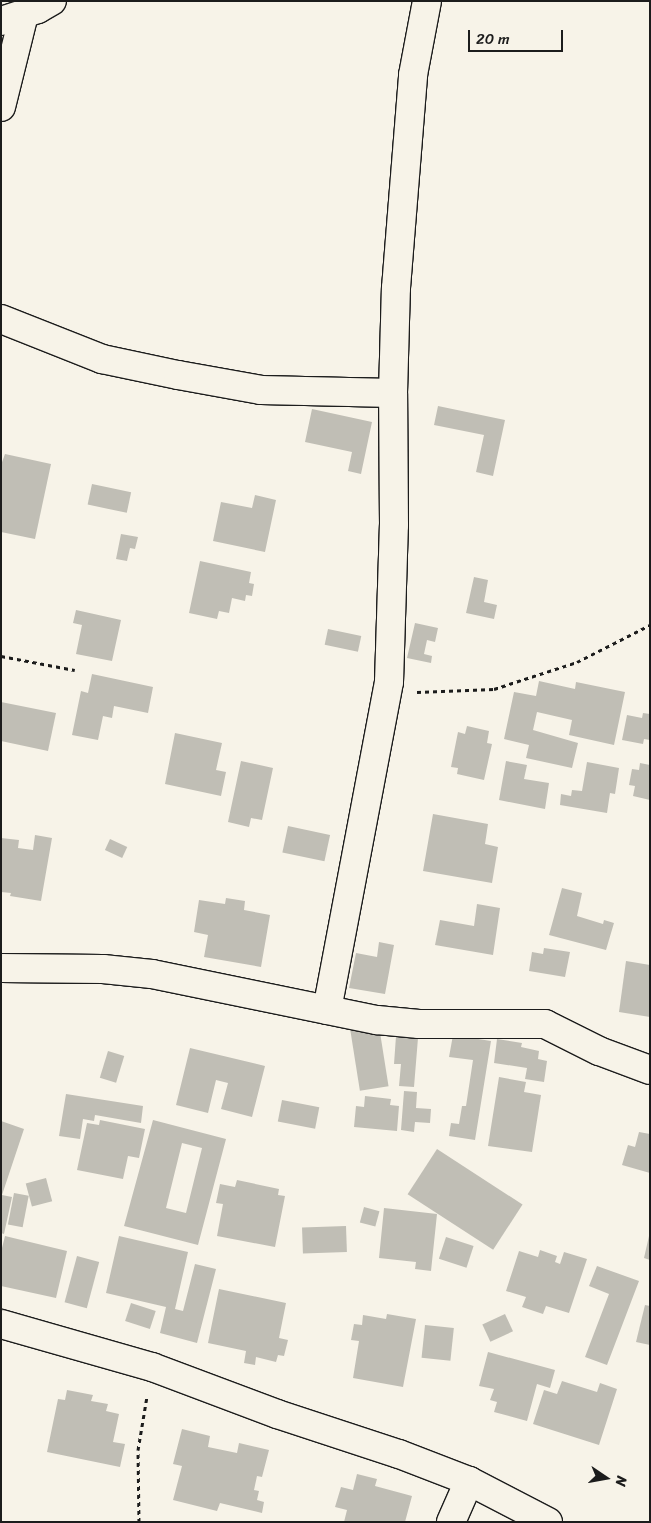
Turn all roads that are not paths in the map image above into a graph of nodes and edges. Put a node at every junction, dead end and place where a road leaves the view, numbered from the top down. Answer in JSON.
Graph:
{"nodes":[{"id":1,"x":52,"y":1,"type":"edge"},
{"id":2,"x":427,"y":1,"type":"edge"},
{"id":3,"x":13,"y":17,"type":"edge"},
{"id":4,"x":1,"y":107,"type":"edge"},
{"id":5,"x":1,"y":319,"type":"edge"},
{"id":6,"x":392,"y":393,"type":"junction"},
{"id":7,"x":1,"y":968,"type":"edge"},
{"id":8,"x":326,"y":1010,"type":"junction"},
{"id":9,"x":650,"y":1070,"type":"edge"},
{"id":10,"x":1,"y":1324,"type":"edge"},
{"id":11,"x":469,"y":1481,"type":"junction"},
{"id":12,"x":451,"y":1522,"type":"edge"},
{"id":13,"x":548,"y":1522,"type":"edge"}],
"edges":[{"from":1,"to":3,"type":"street"},
{"from":2,"to":6,"type":"street"},
{"from":3,"to":4,"type":"street"},
{"from":5,"to":6,"type":"street"},
{"from":6,"to":8,"type":"street"},
{"from":7,"to":8,"type":"street"},
{"from":8,"to":9,"type":"street"},
{"from":10,"to":11,"type":"street"},
{"from":11,"to":12,"type":"street"},
{"from":11,"to":13,"type":"street"}]}
